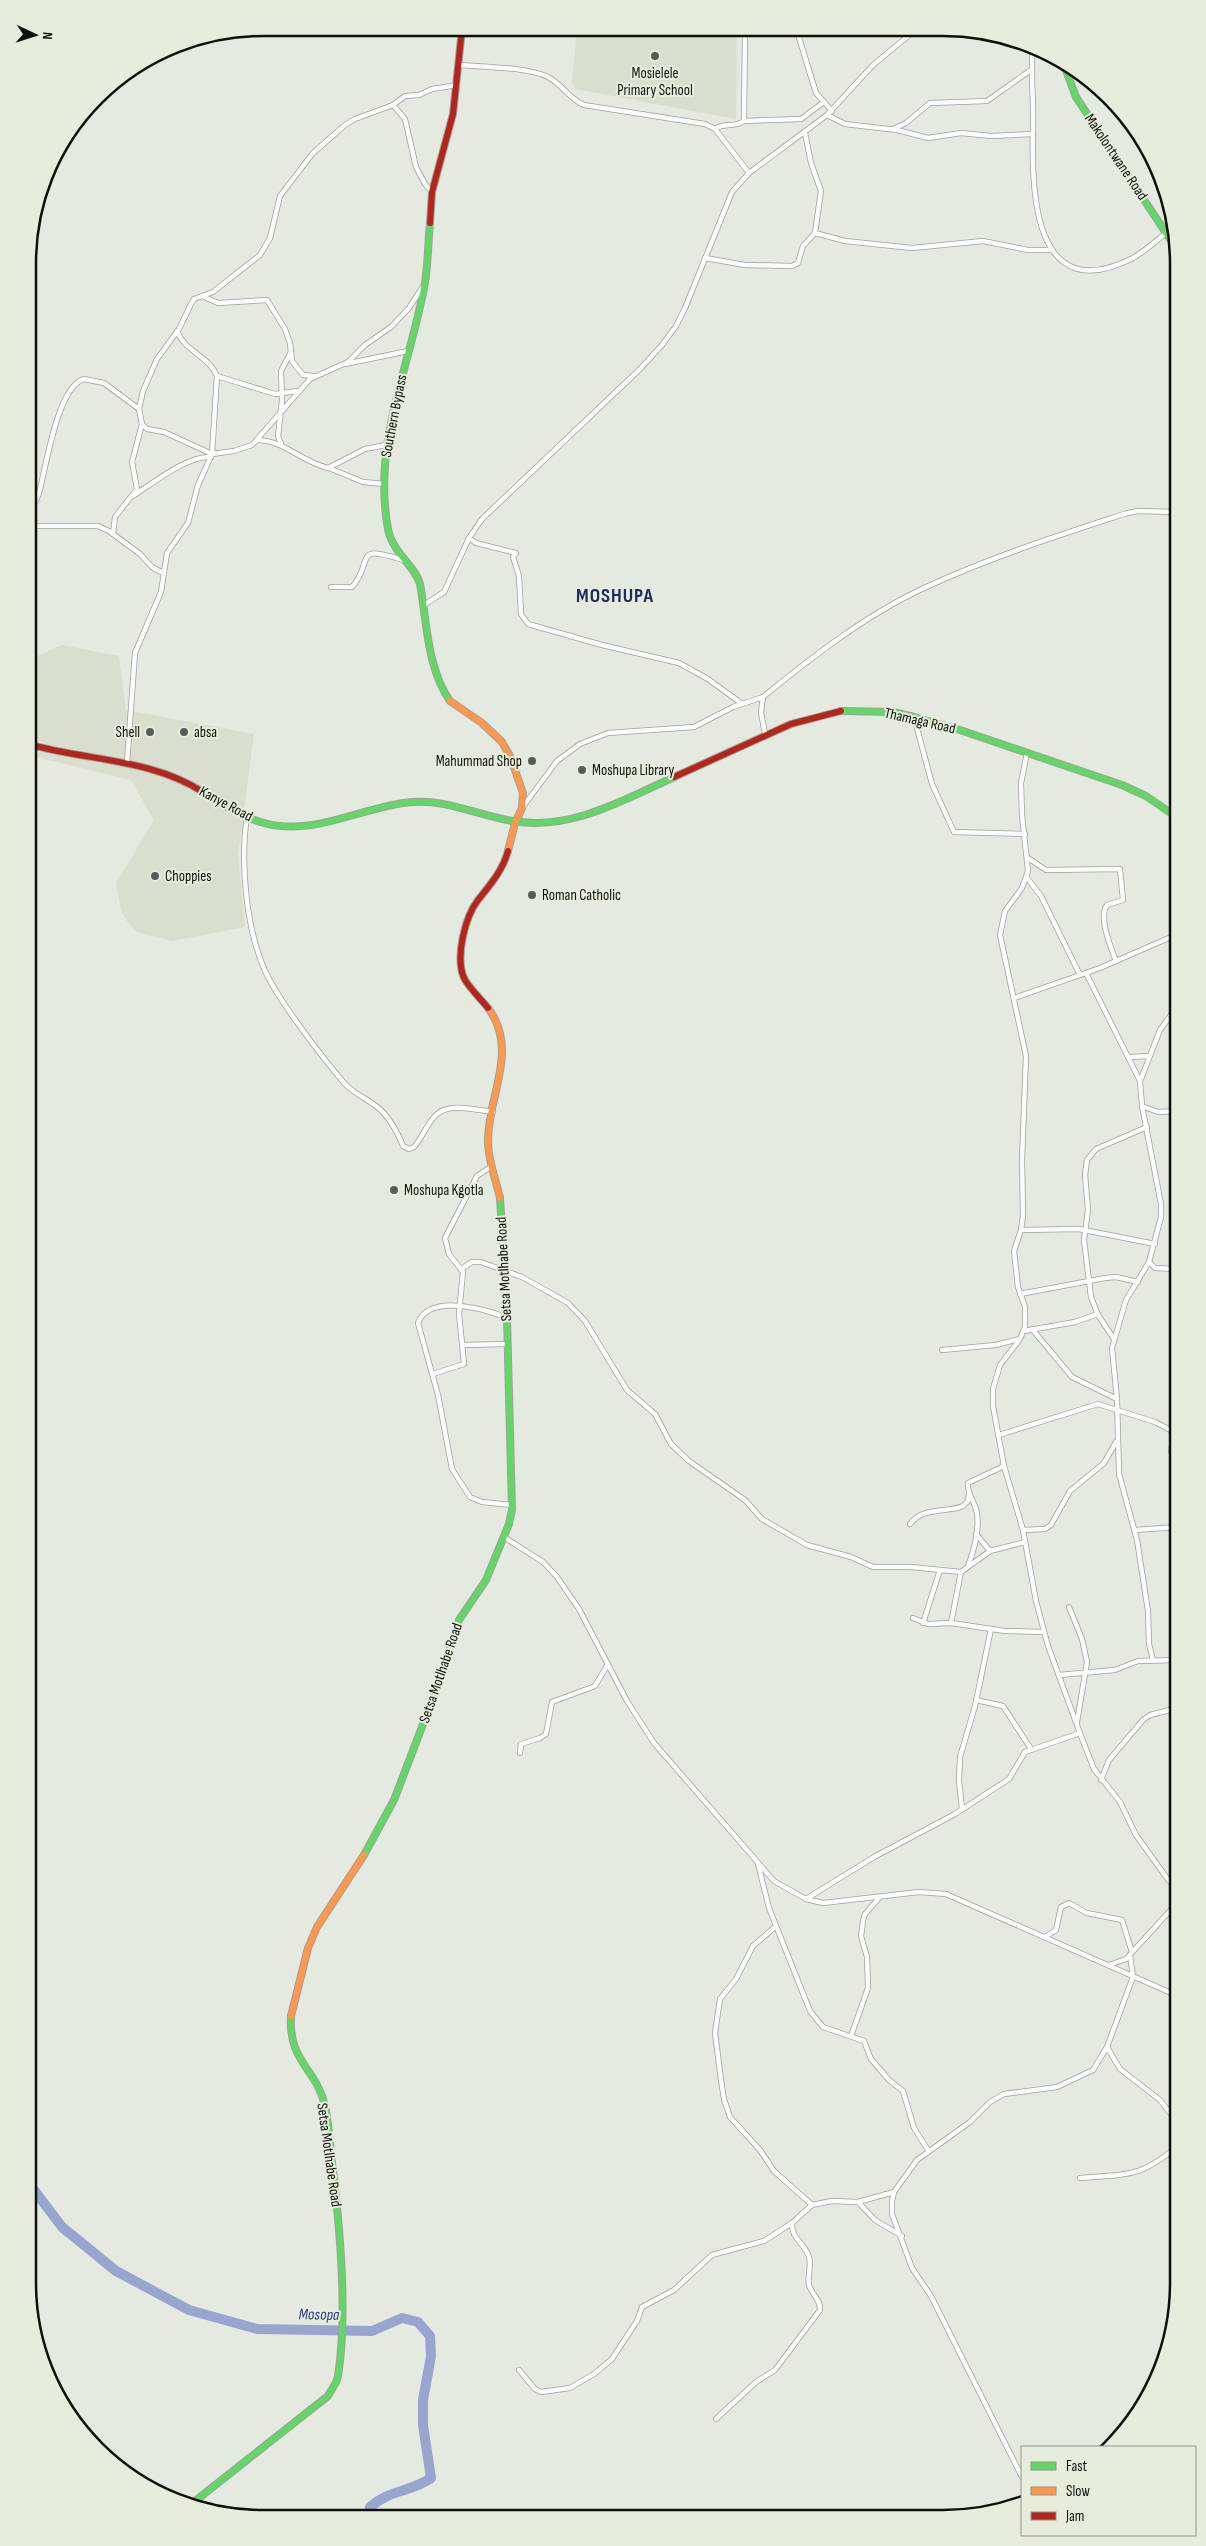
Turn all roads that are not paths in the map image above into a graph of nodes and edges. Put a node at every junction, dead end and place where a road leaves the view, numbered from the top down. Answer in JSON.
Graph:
{"nodes":[{"id":1,"x":462,"y":36,"type":"edge"},
{"id":2,"x":745,"y":36,"type":"edge"},
{"id":3,"x":798,"y":36,"type":"edge"},
{"id":4,"x":907,"y":36,"type":"edge"},
{"id":5,"x":1032,"y":55,"type":"edge"},
{"id":6,"x":460,"y":65,"type":"junction"},
{"id":7,"x":1031,"y":70,"type":"junction"},
{"id":8,"x":1067,"y":73,"type":"edge"},
{"id":9,"x":457,"y":85,"type":"junction"},
{"id":10,"x":824,"y":102,"type":"junction"},
{"id":11,"x":393,"y":105,"type":"junction"},
{"id":12,"x":832,"y":111,"type":"junction"},
{"id":13,"x":827,"y":115,"type":"junction"},
{"id":14,"x":744,"y":121,"type":"junction"},
{"id":15,"x":715,"y":129,"type":"junction"},
{"id":16,"x":892,"y":130,"type":"junction"},
{"id":17,"x":805,"y":133,"type":"junction"},
{"id":18,"x":1033,"y":134,"type":"junction"},
{"id":19,"x":748,"y":173,"type":"junction"},
{"id":20,"x":432,"y":192,"type":"junction"},
{"id":21,"x":815,"y":233,"type":"junction"},
{"id":22,"x":1166,"y":233,"type":"junction"},
{"id":23,"x":1168,"y":236,"type":"edge"},
{"id":24,"x":1050,"y":250,"type":"junction"},
{"id":25,"x":705,"y":258,"type":"junction"},
{"id":26,"x":425,"y":283,"type":"junction"},
{"id":27,"x":202,"y":296,"type":"junction"},
{"id":28,"x":177,"y":331,"type":"junction"},
{"id":29,"x":408,"y":351,"type":"junction"},
{"id":30,"x":291,"y":352,"type":"junction"},
{"id":31,"x":344,"y":364,"type":"junction"},
{"id":32,"x":217,"y":376,"type":"junction"},
{"id":33,"x":315,"y":376,"type":"junction"},
{"id":34,"x":298,"y":391,"type":"junction"},
{"id":35,"x":282,"y":394,"type":"junction"},
{"id":36,"x":281,"y":409,"type":"junction"},
{"id":37,"x":139,"y":410,"type":"junction"},
{"id":38,"x":142,"y":424,"type":"junction"},
{"id":39,"x":258,"y":440,"type":"junction"},
{"id":40,"x":281,"y":444,"type":"junction"},
{"id":41,"x":386,"y":445,"type":"junction"},
{"id":42,"x":212,"y":455,"type":"junction"},
{"id":43,"x":328,"y":468,"type":"junction"},
{"id":44,"x":385,"y":484,"type":"junction"},
{"id":45,"x":131,"y":497,"type":"junction"},
{"id":46,"x":36,"y":501,"type":"edge"},
{"id":47,"x":1170,"y":512,"type":"edge"},
{"id":48,"x":36,"y":526,"type":"edge"},
{"id":49,"x":113,"y":534,"type":"junction"},
{"id":50,"x":469,"y":538,"type":"junction"},
{"id":51,"x":404,"y":560,"type":"junction"},
{"id":52,"x":164,"y":573,"type":"junction"},
{"id":53,"x":331,"y":587,"type":"dead end"},
{"id":54,"x":424,"y":605,"type":"junction"},
{"id":55,"x":763,"y":697,"type":"junction"},
{"id":56,"x":741,"y":704,"type":"junction"},
{"id":57,"x":914,"y":717,"type":"junction"},
{"id":58,"x":765,"y":734,"type":"junction"},
{"id":59,"x":36,"y":746,"type":"edge"},
{"id":60,"x":1027,"y":753,"type":"junction"},
{"id":61,"x":127,"y":762,"type":"junction"},
{"id":62,"x":522,"y":808,"type":"junction"},
{"id":63,"x":1170,"y":812,"type":"edge"},
{"id":64,"x":247,"y":816,"type":"junction"},
{"id":65,"x":515,"y":823,"type":"junction"},
{"id":66,"x":1025,"y":834,"type":"junction"},
{"id":67,"x":1028,"y":858,"type":"junction"},
{"id":68,"x":1027,"y":878,"type":"junction"},
{"id":69,"x":1170,"y":937,"type":"edge"},
{"id":70,"x":1116,"y":961,"type":"junction"},
{"id":71,"x":1086,"y":973,"type":"junction"},
{"id":72,"x":1080,"y":975,"type":"junction"},
{"id":73,"x":1014,"y":998,"type":"junction"},
{"id":74,"x":1170,"y":1017,"type":"edge"},
{"id":75,"x":1149,"y":1056,"type":"junction"},
{"id":76,"x":1129,"y":1058,"type":"junction"},
{"id":77,"x":1140,"y":1081,"type":"junction"},
{"id":78,"x":1142,"y":1106,"type":"junction"},
{"id":79,"x":1170,"y":1111,"type":"edge"},
{"id":80,"x":493,"y":1112,"type":"junction"},
{"id":81,"x":1147,"y":1127,"type":"junction"},
{"id":82,"x":492,"y":1166,"type":"junction"},
{"id":83,"x":1021,"y":1230,"type":"junction"},
{"id":84,"x":1085,"y":1230,"type":"junction"},
{"id":85,"x":1155,"y":1244,"type":"junction"},
{"id":86,"x":1149,"y":1262,"type":"junction"},
{"id":87,"x":461,"y":1268,"type":"junction"},
{"id":88,"x":1170,"y":1269,"type":"edge"},
{"id":89,"x":505,"y":1270,"type":"junction"},
{"id":90,"x":1089,"y":1280,"type":"junction"},
{"id":91,"x":1138,"y":1282,"type":"junction"},
{"id":92,"x":1020,"y":1294,"type":"junction"},
{"id":93,"x":459,"y":1306,"type":"junction"},
{"id":94,"x":1098,"y":1314,"type":"junction"},
{"id":95,"x":507,"y":1318,"type":"junction"},
{"id":96,"x":1032,"y":1329,"type":"junction"},
{"id":97,"x":1024,"y":1330,"type":"junction"},
{"id":98,"x":1020,"y":1339,"type":"junction"},
{"id":99,"x":1114,"y":1339,"type":"junction"},
{"id":100,"x":508,"y":1344,"type":"junction"},
{"id":101,"x":463,"y":1345,"type":"junction"},
{"id":102,"x":942,"y":1350,"type":"dead end"},
{"id":103,"x":433,"y":1374,"type":"junction"},
{"id":104,"x":1117,"y":1399,"type":"junction"},
{"id":105,"x":1117,"y":1411,"type":"junction"},
{"id":106,"x":1170,"y":1430,"type":"edge"},
{"id":107,"x":999,"y":1435,"type":"junction"},
{"id":108,"x":1116,"y":1442,"type":"junction"},
{"id":109,"x":1004,"y":1466,"type":"junction"},
{"id":110,"x":969,"y":1494,"type":"junction"},
{"id":111,"x":512,"y":1505,"type":"junction"},
{"id":112,"x":910,"y":1524,"type":"dead end"},
{"id":113,"x":1170,"y":1528,"type":"edge"},
{"id":114,"x":1023,"y":1530,"type":"junction"},
{"id":115,"x":1135,"y":1530,"type":"junction"},
{"id":116,"x":976,"y":1534,"type":"junction"},
{"id":117,"x":504,"y":1537,"type":"junction"},
{"id":118,"x":1025,"y":1542,"type":"junction"},
{"id":119,"x":990,"y":1551,"type":"junction"},
{"id":120,"x":968,"y":1567,"type":"junction"},
{"id":121,"x":940,"y":1570,"type":"junction"},
{"id":122,"x":960,"y":1572,"type":"junction"},
{"id":123,"x":1069,"y":1607,"type":"dead end"},
{"id":124,"x":913,"y":1618,"type":"dead end"},
{"id":125,"x":923,"y":1623,"type":"junction"},
{"id":126,"x":951,"y":1623,"type":"junction"},
{"id":127,"x":991,"y":1629,"type":"junction"},
{"id":128,"x":1044,"y":1632,"type":"junction"},
{"id":129,"x":1153,"y":1660,"type":"junction"},
{"id":130,"x":1170,"y":1660,"type":"edge"},
{"id":131,"x":608,"y":1664,"type":"junction"},
{"id":132,"x":1087,"y":1671,"type":"junction"},
{"id":133,"x":1059,"y":1675,"type":"junction"},
{"id":134,"x":976,"y":1700,"type":"junction"},
{"id":135,"x":1170,"y":1710,"type":"edge"},
{"id":136,"x":1077,"y":1724,"type":"junction"},
{"id":137,"x":1080,"y":1733,"type":"junction"},
{"id":138,"x":1030,"y":1749,"type":"junction"},
{"id":139,"x":520,"y":1753,"type":"dead end"},
{"id":140,"x":1101,"y":1780,"type":"junction"},
{"id":141,"x":962,"y":1809,"type":"junction"},
{"id":142,"x":758,"y":1862,"type":"junction"},
{"id":143,"x":1170,"y":1882,"type":"edge"},
{"id":144,"x":879,"y":1898,"type":"junction"},
{"id":145,"x":806,"y":1899,"type":"junction"},
{"id":146,"x":1170,"y":1911,"type":"edge"},
{"id":147,"x":776,"y":1926,"type":"junction"},
{"id":148,"x":1045,"y":1937,"type":"junction"},
{"id":149,"x":1131,"y":1953,"type":"junction"},
{"id":150,"x":1108,"y":1966,"type":"junction"},
{"id":151,"x":1133,"y":1977,"type":"junction"},
{"id":152,"x":1170,"y":1993,"type":"edge"},
{"id":153,"x":851,"y":2036,"type":"junction"},
{"id":154,"x":1107,"y":2048,"type":"junction"},
{"id":155,"x":1170,"y":2113,"type":"edge"},
{"id":156,"x":928,"y":2150,"type":"junction"},
{"id":157,"x":1170,"y":2153,"type":"edge"},
{"id":158,"x":1080,"y":2178,"type":"dead end"},
{"id":159,"x":894,"y":2192,"type":"junction"},
{"id":160,"x":858,"y":2202,"type":"junction"},
{"id":161,"x":812,"y":2205,"type":"junction"},
{"id":162,"x":792,"y":2223,"type":"junction"},
{"id":163,"x":902,"y":2236,"type":"junction"},
{"id":164,"x":519,"y":2370,"type":"dead end"},
{"id":165,"x":716,"y":2419,"type":"dead end"},
{"id":166,"x":1021,"y":2475,"type":"edge"},
{"id":167,"x":197,"y":2500,"type":"edge"}],
"edges":[{"from":1,"to":6,"type":"street","name":"Southern Bypass"},
{"from":2,"to":14,"type":"street"},
{"from":3,"to":10,"type":"street"},
{"from":4,"to":12,"type":"street"},
{"from":5,"to":7,"type":"street"},
{"from":6,"to":9,"type":"street","name":"Southern Bypass"},
{"from":6,"to":15,"type":"street"},
{"from":7,"to":16,"type":"street"},
{"from":7,"to":18,"type":"street"},
{"from":8,"to":22,"type":"street","name":"Makolontwane Road"},
{"from":9,"to":11,"type":"street"},
{"from":9,"to":20,"type":"street","name":"Southern Bypass"},
{"from":10,"to":12,"type":"street"},
{"from":10,"to":14,"type":"street"},
{"from":11,"to":20,"type":"street"},
{"from":11,"to":27,"type":"street"},
{"from":12,"to":13,"type":"street"},
{"from":13,"to":16,"type":"street"},
{"from":13,"to":17,"type":"street"},
{"from":14,"to":15,"type":"street"},
{"from":15,"to":19,"type":"street"},
{"from":16,"to":18,"type":"street"},
{"from":17,"to":19,"type":"street"},
{"from":17,"to":21,"type":"street"},
{"from":18,"to":24,"type":"street"},
{"from":19,"to":25,"type":"street"},
{"from":20,"to":26,"type":"street","name":"Southern Bypass"},
{"from":21,"to":24,"type":"street"},
{"from":21,"to":25,"type":"street"},
{"from":22,"to":23,"type":"street","name":"Makolontwane Road"},
{"from":22,"to":24,"type":"street"},
{"from":25,"to":50,"type":"street"},
{"from":26,"to":29,"type":"street","name":"Southern Bypass"},
{"from":26,"to":31,"type":"street"},
{"from":27,"to":28,"type":"street"},
{"from":27,"to":30,"type":"street"},
{"from":28,"to":32,"type":"street"},
{"from":28,"to":37,"type":"street"},
{"from":29,"to":31,"type":"street"},
{"from":29,"to":41,"type":"street","name":"Southern Bypass"},
{"from":30,"to":33,"type":"street"},
{"from":30,"to":35,"type":"street"},
{"from":31,"to":33,"type":"street"},
{"from":32,"to":35,"type":"street"},
{"from":32,"to":42,"type":"street"},
{"from":33,"to":34,"type":"street"},
{"from":34,"to":35,"type":"street"},
{"from":34,"to":36,"type":"street"},
{"from":35,"to":36,"type":"street"},
{"from":36,"to":39,"type":"street"},
{"from":36,"to":40,"type":"street"},
{"from":37,"to":38,"type":"street"},
{"from":37,"to":46,"type":"street"},
{"from":38,"to":42,"type":"street"},
{"from":38,"to":45,"type":"street"},
{"from":39,"to":40,"type":"street"},
{"from":39,"to":42,"type":"street"},
{"from":40,"to":43,"type":"street"},
{"from":41,"to":43,"type":"street"},
{"from":41,"to":44,"type":"street","name":"Southern Bypass"},
{"from":42,"to":45,"type":"street"},
{"from":42,"to":52,"type":"street"},
{"from":43,"to":44,"type":"street"},
{"from":44,"to":51,"type":"street","name":"Southern Bypass"},
{"from":45,"to":49,"type":"street"},
{"from":47,"to":55,"type":"street"},
{"from":48,"to":49,"type":"street"},
{"from":49,"to":52,"type":"street"},
{"from":50,"to":54,"type":"street"},
{"from":50,"to":56,"type":"street"},
{"from":51,"to":53,"type":"street"},
{"from":51,"to":54,"type":"street","name":"Southern Bypass"},
{"from":52,"to":61,"type":"street"},
{"from":54,"to":62,"type":"street","name":"Southern Bypass"},
{"from":55,"to":56,"type":"street"},
{"from":55,"to":58,"type":"street"},
{"from":56,"to":62,"type":"street"},
{"from":57,"to":58,"type":"street","name":"Thamaga Road"},
{"from":57,"to":60,"type":"street","name":"Thamaga Road"},
{"from":57,"to":66,"type":"street"},
{"from":58,"to":65,"type":"street","name":"Thamaga Road"},
{"from":59,"to":61,"type":"street","name":"Kanye Road"},
{"from":60,"to":63,"type":"street","name":"Thamaga Road"},
{"from":60,"to":66,"type":"street"},
{"from":61,"to":64,"type":"street","name":"Kanye Road"},
{"from":62,"to":65,"type":"street"},
{"from":64,"to":65,"type":"street","name":"Kanye Road"},
{"from":64,"to":80,"type":"street"},
{"from":65,"to":80,"type":"street","name":"Setsa Motlhabe Road"},
{"from":66,"to":67,"type":"street"},
{"from":67,"to":68,"type":"street"},
{"from":67,"to":70,"type":"street"},
{"from":68,"to":72,"type":"street"},
{"from":68,"to":73,"type":"street"},
{"from":69,"to":70,"type":"street"},
{"from":70,"to":71,"type":"street"},
{"from":71,"to":72,"type":"street"},
{"from":71,"to":76,"type":"street"},
{"from":72,"to":73,"type":"street"},
{"from":73,"to":83,"type":"street"},
{"from":74,"to":75,"type":"street"},
{"from":75,"to":76,"type":"street"},
{"from":75,"to":77,"type":"street"},
{"from":76,"to":77,"type":"street"},
{"from":77,"to":78,"type":"street"},
{"from":78,"to":79,"type":"street"},
{"from":78,"to":81,"type":"street"},
{"from":80,"to":82,"type":"street","name":"Setsa Motlhabe Road"},
{"from":81,"to":84,"type":"street"},
{"from":81,"to":85,"type":"street"},
{"from":82,"to":87,"type":"street"},
{"from":82,"to":89,"type":"street","name":"Setsa Motlhabe Road"},
{"from":83,"to":84,"type":"street"},
{"from":83,"to":92,"type":"street"},
{"from":84,"to":85,"type":"street"},
{"from":84,"to":90,"type":"street"},
{"from":85,"to":86,"type":"street"},
{"from":86,"to":88,"type":"street"},
{"from":86,"to":91,"type":"street"},
{"from":87,"to":89,"type":"street"},
{"from":87,"to":93,"type":"street"},
{"from":89,"to":95,"type":"street","name":"Setsa Motlhabe Road"},
{"from":89,"to":121,"type":"street"},
{"from":90,"to":91,"type":"street"},
{"from":90,"to":92,"type":"street"},
{"from":90,"to":94,"type":"street"},
{"from":91,"to":99,"type":"street"},
{"from":92,"to":97,"type":"street"},
{"from":93,"to":95,"type":"street"},
{"from":93,"to":101,"type":"street"},
{"from":93,"to":103,"type":"street"},
{"from":94,"to":96,"type":"street"},
{"from":94,"to":99,"type":"street"},
{"from":95,"to":100,"type":"street","name":"Setsa Motlhabe Road"},
{"from":96,"to":97,"type":"street"},
{"from":96,"to":104,"type":"street"},
{"from":97,"to":98,"type":"street"},
{"from":98,"to":102,"type":"street"},
{"from":98,"to":107,"type":"street"},
{"from":99,"to":104,"type":"street"},
{"from":100,"to":101,"type":"street"},
{"from":100,"to":111,"type":"street","name":"Setsa Motlhabe Road"},
{"from":101,"to":103,"type":"street"},
{"from":103,"to":111,"type":"street"},
{"from":104,"to":105,"type":"street"},
{"from":105,"to":106,"type":"street"},
{"from":105,"to":107,"type":"street"},
{"from":105,"to":108,"type":"street"},
{"from":107,"to":109,"type":"street"},
{"from":108,"to":114,"type":"street"},
{"from":108,"to":115,"type":"street"},
{"from":109,"to":110,"type":"street"},
{"from":109,"to":114,"type":"street"},
{"from":110,"to":112,"type":"street"},
{"from":110,"to":116,"type":"street"},
{"from":111,"to":117,"type":"street","name":"Setsa Motlhabe Road"},
{"from":113,"to":115,"type":"street"},
{"from":114,"to":118,"type":"street"},
{"from":115,"to":129,"type":"street"},
{"from":116,"to":119,"type":"street"},
{"from":116,"to":120,"type":"street"},
{"from":117,"to":131,"type":"street"},
{"from":117,"to":167,"type":"street","name":"Setsa Motlhabe Road"},
{"from":118,"to":119,"type":"street"},
{"from":118,"to":128,"type":"street"},
{"from":119,"to":120,"type":"street"},
{"from":120,"to":122,"type":"street"},
{"from":121,"to":122,"type":"street"},
{"from":121,"to":125,"type":"street"},
{"from":122,"to":126,"type":"street"},
{"from":123,"to":132,"type":"street"},
{"from":124,"to":125,"type":"street"},
{"from":125,"to":126,"type":"street"},
{"from":126,"to":127,"type":"street"},
{"from":127,"to":128,"type":"street"},
{"from":127,"to":134,"type":"street"},
{"from":128,"to":133,"type":"street"},
{"from":129,"to":130,"type":"street"},
{"from":129,"to":132,"type":"street"},
{"from":131,"to":139,"type":"street"},
{"from":131,"to":142,"type":"street"},
{"from":132,"to":133,"type":"street"},
{"from":132,"to":136,"type":"street"},
{"from":133,"to":136,"type":"street"},
{"from":134,"to":138,"type":"street"},
{"from":134,"to":141,"type":"street"},
{"from":135,"to":140,"type":"street"},
{"from":136,"to":137,"type":"street"},
{"from":137,"to":138,"type":"street"},
{"from":137,"to":140,"type":"street"},
{"from":138,"to":141,"type":"street"},
{"from":140,"to":143,"type":"street"},
{"from":141,"to":145,"type":"street"},
{"from":142,"to":145,"type":"street"},
{"from":142,"to":147,"type":"street"},
{"from":144,"to":145,"type":"street"},
{"from":144,"to":148,"type":"street"},
{"from":144,"to":153,"type":"street"},
{"from":146,"to":149,"type":"street"},
{"from":147,"to":153,"type":"street"},
{"from":147,"to":161,"type":"street"},
{"from":148,"to":149,"type":"street"},
{"from":148,"to":150,"type":"street"},
{"from":149,"to":150,"type":"street"},
{"from":149,"to":151,"type":"street"},
{"from":150,"to":151,"type":"street"},
{"from":151,"to":152,"type":"street"},
{"from":151,"to":154,"type":"street"},
{"from":153,"to":156,"type":"street"},
{"from":154,"to":155,"type":"street"},
{"from":154,"to":156,"type":"street"},
{"from":156,"to":159,"type":"street"},
{"from":157,"to":158,"type":"street"},
{"from":159,"to":160,"type":"street"},
{"from":159,"to":163,"type":"street"},
{"from":160,"to":161,"type":"street"},
{"from":160,"to":163,"type":"street"},
{"from":161,"to":162,"type":"street"},
{"from":162,"to":164,"type":"street"},
{"from":162,"to":165,"type":"street"},
{"from":163,"to":166,"type":"street"}]}
